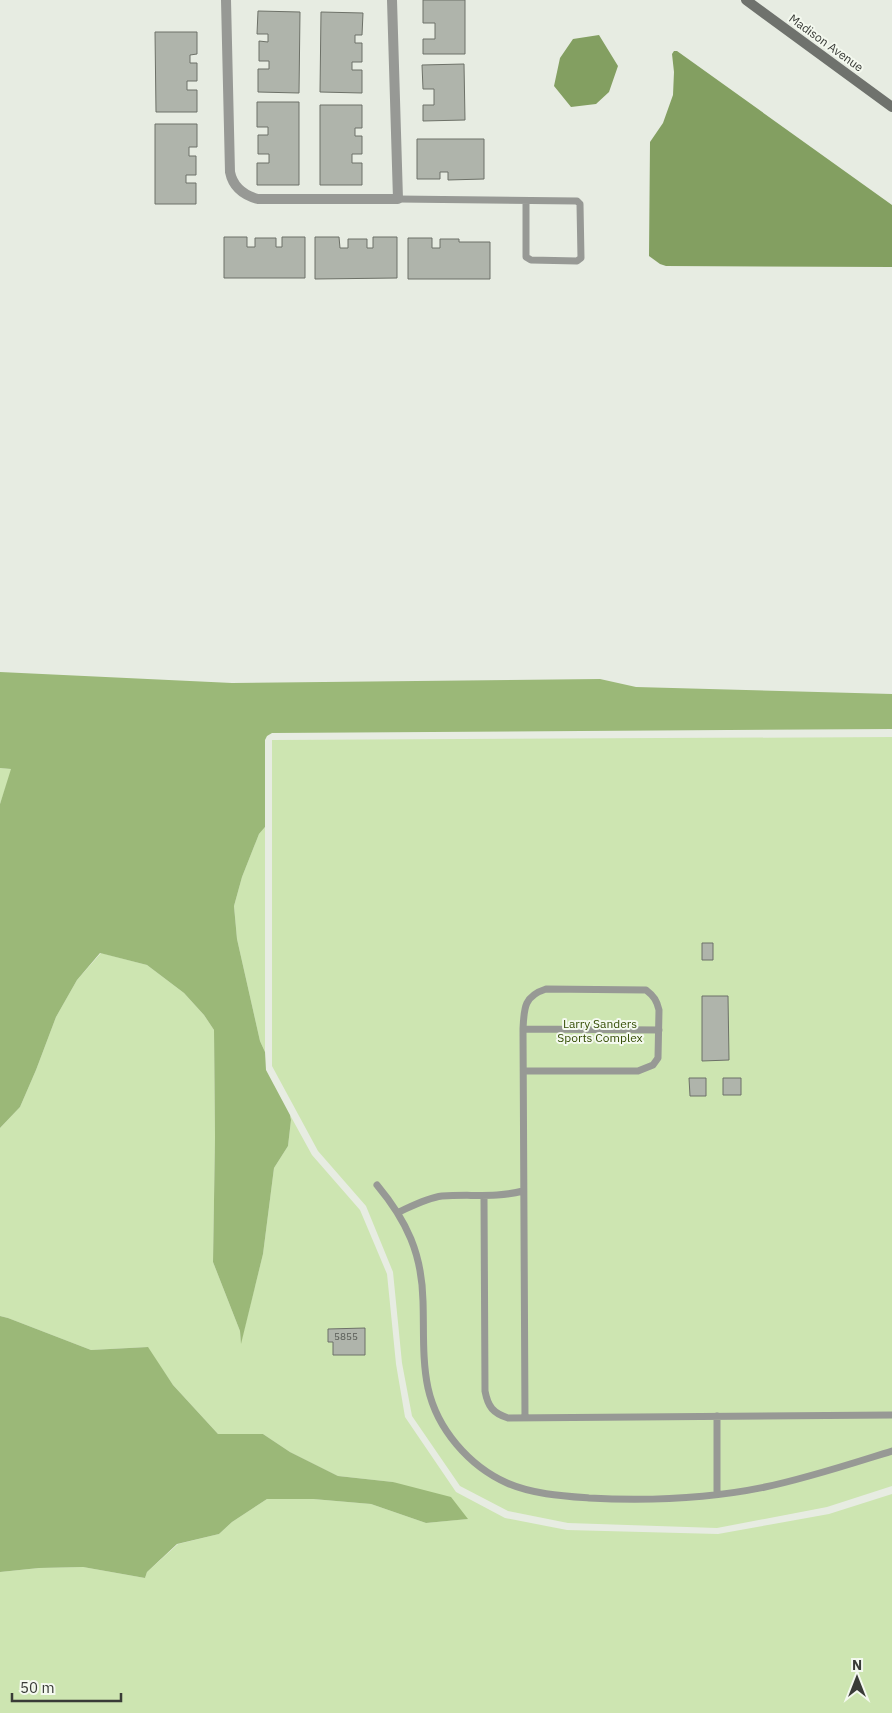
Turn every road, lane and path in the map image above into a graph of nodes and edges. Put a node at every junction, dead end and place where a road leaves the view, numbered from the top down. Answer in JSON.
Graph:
{"nodes":[{"id":1,"x":226,"y":0,"type":"edge"},
{"id":2,"x":392,"y":0,"type":"edge"},
{"id":3,"x":746,"y":0,"type":"edge"},
{"id":4,"x":892,"y":107,"type":"edge"},
{"id":5,"x":398,"y":199,"type":"junction"},
{"id":6,"x":526,"y":200,"type":"junction"},
{"id":7,"x":523,"y":1029,"type":"junction"},
{"id":8,"x":659,"y":1030,"type":"junction"},
{"id":9,"x":524,"y":1071,"type":"junction"},
{"id":10,"x":377,"y":1185,"type":"dead end"},
{"id":11,"x":523,"y":1191,"type":"junction"},
{"id":12,"x":484,"y":1196,"type":"junction"},
{"id":13,"x":399,"y":1212,"type":"junction"},
{"id":14,"x":892,"y":1415,"type":"edge"},
{"id":15,"x":717,"y":1416,"type":"junction"},
{"id":16,"x":525,"y":1418,"type":"junction"},
{"id":17,"x":892,"y":1451,"type":"edge"},
{"id":18,"x":717,"y":1494,"type":"junction"}],
"edges":[{"from":1,"to":5,"type":"street"},
{"from":2,"to":5,"type":"street"},
{"from":3,"to":4,"type":"main road","name":"Madison Avenue"},
{"from":5,"to":6,"type":"lane"},
{"from":6,"to":6,"type":"lane"},
{"from":7,"to":8,"type":"lane"},
{"from":7,"to":8,"type":"lane"},
{"from":7,"to":9,"type":"lane"},
{"from":8,"to":9,"type":"lane"},
{"from":9,"to":11,"type":"lane"},
{"from":10,"to":13,"type":"lane"},
{"from":11,"to":12,"type":"lane"},
{"from":11,"to":16,"type":"lane"},
{"from":12,"to":13,"type":"lane"},
{"from":12,"to":16,"type":"lane"},
{"from":13,"to":18,"type":"lane"},
{"from":14,"to":15,"type":"lane"},
{"from":15,"to":16,"type":"lane"},
{"from":15,"to":18,"type":"lane"},
{"from":17,"to":18,"type":"lane"}]}
